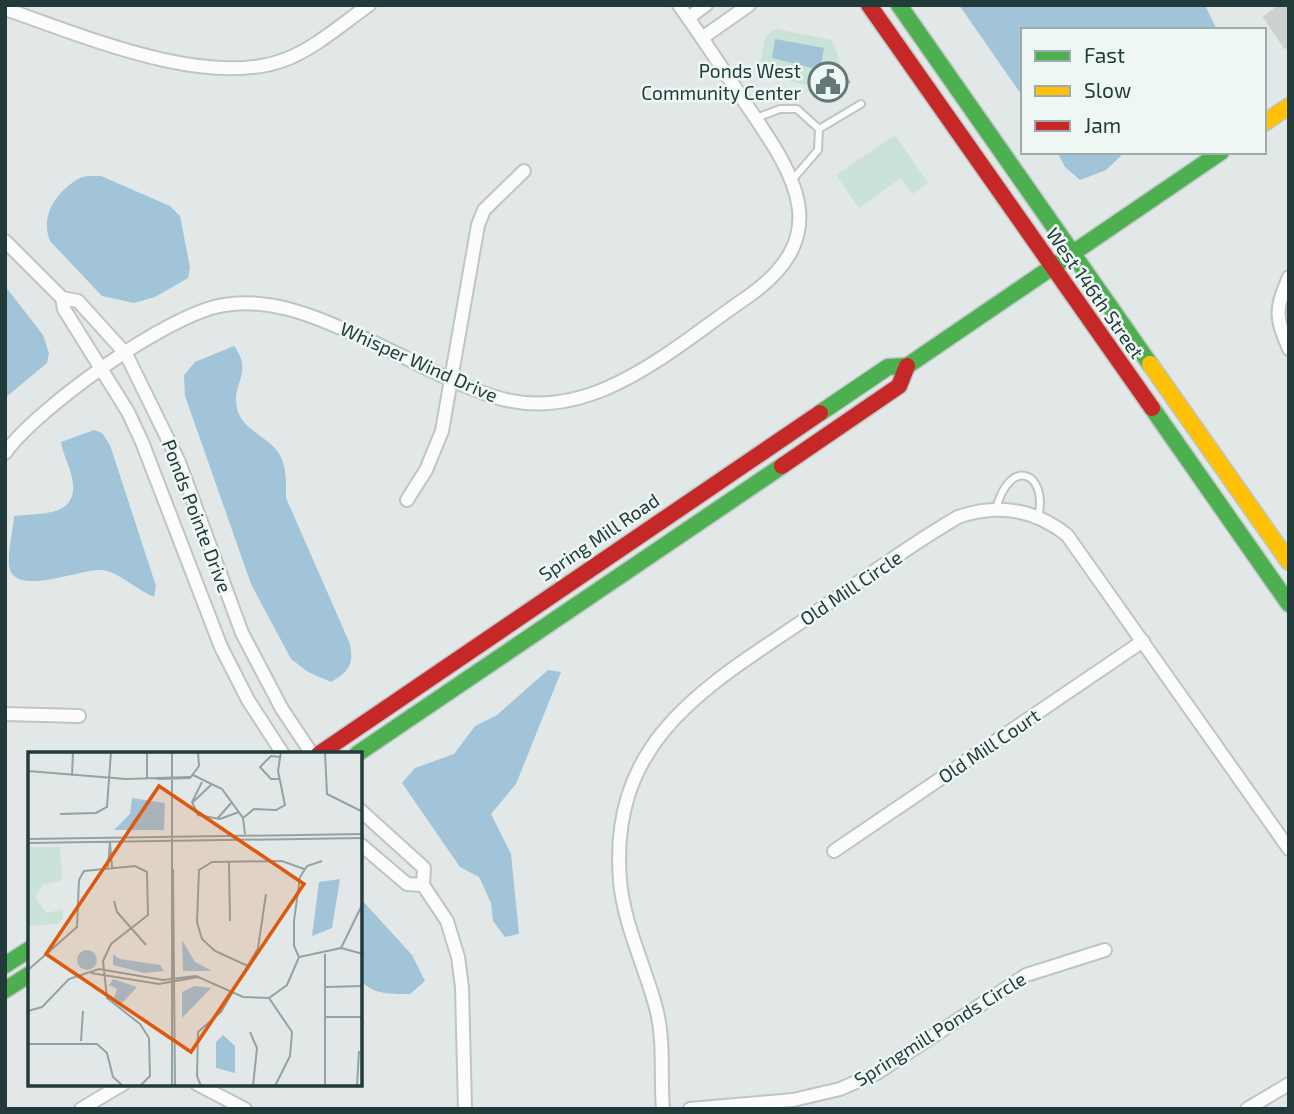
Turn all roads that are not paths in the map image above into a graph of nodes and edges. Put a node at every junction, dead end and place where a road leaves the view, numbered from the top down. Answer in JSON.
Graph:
{"nodes":[{"id":1,"x":369,"y":5,"type":"edge"},
{"id":2,"x":679,"y":5,"type":"edge"},
{"id":3,"x":706,"y":5,"type":"edge"},
{"id":4,"x":749,"y":5,"type":"edge"},
{"id":5,"x":869,"y":5,"type":"edge"},
{"id":6,"x":899,"y":5,"type":"edge"},
{"id":7,"x":5,"y":9,"type":"edge"},
{"id":8,"x":695,"y":28,"type":"junction"},
{"id":9,"x":861,"y":104,"type":"dead end"},
{"id":10,"x":1289,"y":106,"type":"edge"},
{"id":11,"x":756,"y":118,"type":"junction"},
{"id":12,"x":1266,"y":122,"type":"edge"},
{"id":13,"x":819,"y":129,"type":"junction"},
{"id":14,"x":1218,"y":154,"type":"edge"},
{"id":15,"x":524,"y":171,"type":"dead end"},
{"id":16,"x":793,"y":179,"type":"junction"},
{"id":17,"x":5,"y":241,"type":"edge"},
{"id":18,"x":1073,"y":254,"type":"junction"},
{"id":19,"x":1052,"y":269,"type":"junction"},
{"id":20,"x":1289,"y":277,"type":"edge"},
{"id":21,"x":62,"y":298,"type":"junction"},
{"id":22,"x":1289,"y":349,"type":"edge"},
{"id":23,"x":126,"y":354,"type":"junction"},
{"id":24,"x":907,"y":366,"type":"junction"},
{"id":25,"x":102,"y":371,"type":"junction"},
{"id":26,"x":452,"y":380,"type":"junction"},
{"id":27,"x":5,"y":453,"type":"edge"},
{"id":28,"x":407,"y":500,"type":"dead end"},
{"id":29,"x":996,"y":509,"type":"junction"},
{"id":30,"x":1038,"y":517,"type":"junction"},
{"id":31,"x":1289,"y":562,"type":"edge"},
{"id":32,"x":1289,"y":604,"type":"edge"},
{"id":33,"x":1143,"y":641,"type":"junction"},
{"id":34,"x":5,"y":714,"type":"edge"},
{"id":35,"x":79,"y":716,"type":"dead end"},
{"id":36,"x":282,"y":752,"type":"edge"},
{"id":37,"x":311,"y":752,"type":"edge"},
{"id":38,"x":322,"y":752,"type":"edge"},
{"id":39,"x":360,"y":752,"type":"edge"},
{"id":40,"x":362,"y":812,"type":"edge"},
{"id":41,"x":362,"y":847,"type":"edge"},
{"id":42,"x":1289,"y":849,"type":"edge"},
{"id":43,"x":834,"y":851,"type":"dead end"},
{"id":44,"x":423,"y":885,"type":"junction"},
{"id":45,"x":28,"y":950,"type":"edge"},
{"id":46,"x":1105,"y":950,"type":"dead end"},
{"id":47,"x":5,"y":965,"type":"edge"},
{"id":48,"x":28,"y":975,"type":"edge"},
{"id":49,"x":5,"y":990,"type":"edge"},
{"id":50,"x":1289,"y":1084,"type":"edge"},
{"id":51,"x":120,"y":1086,"type":"edge"},
{"id":52,"x":201,"y":1086,"type":"edge"},
{"id":53,"x":81,"y":1109,"type":"edge"},
{"id":54,"x":245,"y":1109,"type":"edge"},
{"id":55,"x":465,"y":1109,"type":"edge"},
{"id":56,"x":663,"y":1109,"type":"edge"},
{"id":57,"x":690,"y":1109,"type":"edge"},
{"id":58,"x":1247,"y":1109,"type":"edge"}],
"edges":[{"from":1,"to":7,"type":"street"},
{"from":2,"to":8,"type":"street","name":"Whisper Wind Drive"},
{"from":3,"to":8,"type":"street"},
{"from":4,"to":8,"type":"street"},
{"from":5,"to":19,"type":"street","name":"West 146th Street"},
{"from":6,"to":18,"type":"street","name":"West 146th Street"},
{"from":8,"to":11,"type":"street","name":"Whisper Wind Drive"},
{"from":9,"to":13,"type":"lane"},
{"from":10,"to":12,"type":"street"},
{"from":11,"to":13,"type":"lane"},
{"from":11,"to":16,"type":"street","name":"Whisper Wind Drive"},
{"from":13,"to":16,"type":"lane"},
{"from":14,"to":18,"type":"street","name":"Spring Mill Road"},
{"from":15,"to":26,"type":"street"},
{"from":16,"to":26,"type":"street","name":"Whisper Wind Drive"},
{"from":17,"to":21,"type":"street","name":"Ponds Pointe Drive"},
{"from":18,"to":19,"type":"street","name":"Spring Mill Road"},
{"from":18,"to":31,"type":"street","name":"West 146th Street"},
{"from":19,"to":24,"type":"street","name":"Spring Mill Road"},
{"from":19,"to":32,"type":"street","name":"West 146th Street"},
{"from":20,"to":22,"type":"street"},
{"from":21,"to":23,"type":"street","name":"Ponds Pointe Drive"},
{"from":21,"to":25,"type":"street","name":"Ponds Pointe Drive"},
{"from":23,"to":25,"type":"street","name":"Whisper Wind Drive"},
{"from":23,"to":26,"type":"street","name":"Whisper Wind Drive"},
{"from":23,"to":37,"type":"street","name":"Ponds Pointe Drive"},
{"from":24,"to":38,"type":"street","name":"Spring Mill Road"},
{"from":24,"to":39,"type":"street","name":"Spring Mill Road"},
{"from":25,"to":27,"type":"street","name":"Whisper Wind Drive"},
{"from":25,"to":36,"type":"street","name":"Ponds Pointe Drive"},
{"from":26,"to":28,"type":"street"},
{"from":29,"to":30,"type":"street","name":"Old Mill Circle"},
{"from":29,"to":30,"type":"lane"},
{"from":29,"to":56,"type":"street","name":"Old Mill Circle"},
{"from":30,"to":33,"type":"street","name":"Old Mill Circle"},
{"from":33,"to":42,"type":"street","name":"Old Mill Circle"},
{"from":33,"to":43,"type":"street","name":"Old Mill Court"},
{"from":34,"to":35,"type":"street"},
{"from":40,"to":44,"type":"street"},
{"from":41,"to":44,"type":"street"},
{"from":44,"to":55,"type":"street"},
{"from":45,"to":47,"type":"street"},
{"from":46,"to":57,"type":"street","name":"Springmill Ponds Circle"},
{"from":48,"to":49,"type":"street"},
{"from":50,"to":58,"type":"street"},
{"from":51,"to":53,"type":"street"},
{"from":52,"to":54,"type":"street"}]}
